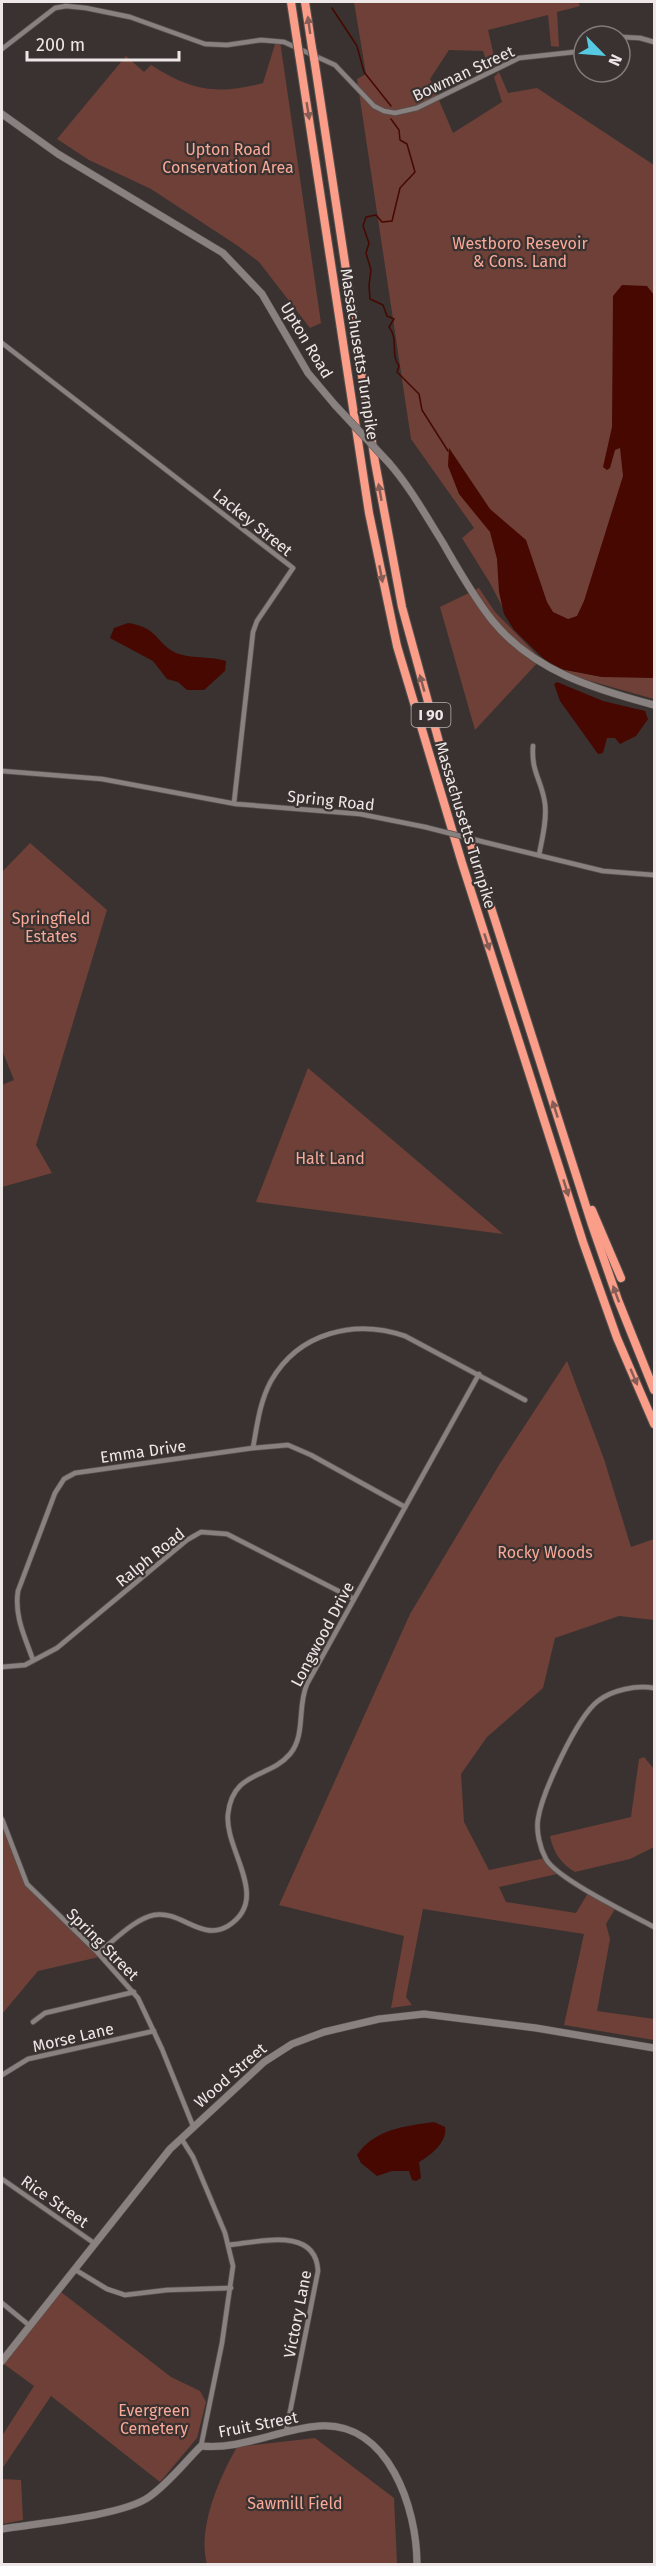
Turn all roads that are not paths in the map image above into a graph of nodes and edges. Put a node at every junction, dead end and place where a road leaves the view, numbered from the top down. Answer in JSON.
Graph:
{"nodes":[{"id":1,"x":291,"y":2,"type":"edge"},
{"id":2,"x":305,"y":2,"type":"edge"},
{"id":3,"x":632,"y":38,"type":"edge"},
{"id":4,"x":654,"y":42,"type":"edge"},
{"id":5,"x":2,"y":49,"type":"edge"},
{"id":6,"x":572,"y":52,"type":"edge"},
{"id":7,"x":2,"y":114,"type":"edge"},
{"id":8,"x":2,"y":343,"type":"edge"},
{"id":9,"x":654,"y":705,"type":"edge"},
{"id":10,"x":533,"y":746,"type":"dead end"},
{"id":11,"x":2,"y":771,"type":"edge"},
{"id":12,"x":234,"y":803,"type":"junction"},
{"id":13,"x":539,"y":855,"type":"junction"},
{"id":14,"x":654,"y":875,"type":"edge"},
{"id":15,"x":574,"y":1169,"type":"junction"},
{"id":16,"x":621,"y":1278,"type":"dead end"},
{"id":17,"x":479,"y":1374,"type":"junction"},
{"id":18,"x":654,"y":1390,"type":"edge"},
{"id":19,"x":525,"y":1400,"type":"dead end"},
{"id":20,"x":654,"y":1424,"type":"edge"},
{"id":21,"x":253,"y":1448,"type":"junction"},
{"id":22,"x":405,"y":1507,"type":"junction"},
{"id":23,"x":354,"y":1599,"type":"junction"},
{"id":24,"x":33,"y":1660,"type":"junction"},
{"id":25,"x":2,"y":1667,"type":"edge"},
{"id":26,"x":654,"y":1688,"type":"edge"},
{"id":27,"x":2,"y":1819,"type":"edge"},
{"id":28,"x":654,"y":1927,"type":"edge"},
{"id":29,"x":98,"y":1953,"type":"junction"},
{"id":30,"x":134,"y":1992,"type":"junction"},
{"id":31,"x":33,"y":2022,"type":"dead end"},
{"id":32,"x":154,"y":2031,"type":"junction"},
{"id":33,"x":654,"y":2048,"type":"edge"},
{"id":34,"x":2,"y":2075,"type":"edge"},
{"id":35,"x":193,"y":2126,"type":"junction"},
{"id":36,"x":181,"y":2138,"type":"junction"},
{"id":37,"x":2,"y":2179,"type":"edge"},
{"id":38,"x":94,"y":2243,"type":"junction"},
{"id":39,"x":229,"y":2245,"type":"junction"},
{"id":40,"x":74,"y":2269,"type":"junction"},
{"id":41,"x":231,"y":2288,"type":"junction"},
{"id":42,"x":2,"y":2303,"type":"edge"},
{"id":43,"x":30,"y":2326,"type":"junction"},
{"id":44,"x":2,"y":2361,"type":"edge"},
{"id":45,"x":286,"y":2432,"type":"junction"},
{"id":46,"x":201,"y":2446,"type":"junction"},
{"id":47,"x":2,"y":2529,"type":"edge"},
{"id":48,"x":417,"y":2565,"type":"edge"}],
"edges":[{"from":1,"to":20,"type":"highway","name":"Massachusetts Turnpike","number":"I 90","one_way":true,"bridge":true},
{"from":15,"to":2,"type":"highway","name":"Massachusetts Turnpike","number":"I 90","one_way":true,"bridge":true},
{"from":3,"to":4,"type":"street"},
{"from":5,"to":6,"type":"street","name":"Bowman Street"},
{"from":7,"to":9,"type":"main road","name":"Upton Road","bridge":true},
{"from":8,"to":12,"type":"street","name":"Lackey Street"},
{"from":10,"to":13,"type":"street"},
{"from":11,"to":12,"type":"street","name":"Spring Road"},
{"from":12,"to":13,"type":"street","name":"Spring Road","bridge":true},
{"from":13,"to":14,"type":"street","name":"Spring Road"},
{"from":15,"to":16,"type":"highway"},
{"from":18,"to":15,"type":"highway","name":"Massachusetts Turnpike","number":"I 90","one_way":true},
{"from":17,"to":19,"type":"street"},
{"from":17,"to":21,"type":"street"},
{"from":17,"to":22,"type":"street","name":"Longwood Drive"},
{"from":21,"to":22,"type":"street","name":"Emma Drive"},
{"from":21,"to":24,"type":"street","name":"Emma Drive"},
{"from":22,"to":23,"type":"street","name":"Longwood Drive"},
{"from":23,"to":24,"type":"street","name":"Ralph Road"},
{"from":23,"to":29,"type":"street","name":"Longwood Drive"},
{"from":24,"to":25,"type":"street","name":"Ralph Road"},
{"from":26,"to":28,"type":"street"},
{"from":27,"to":29,"type":"street","name":"Spring Street"},
{"from":29,"to":30,"type":"street","name":"Spring Street"},
{"from":30,"to":31,"type":"street"},
{"from":30,"to":32,"type":"street","name":"Spring Street"},
{"from":32,"to":34,"type":"street","name":"Morse Lane"},
{"from":32,"to":35,"type":"street","name":"Spring Street"},
{"from":33,"to":35,"type":"main road","name":"Wood Street"},
{"from":35,"to":36,"type":"main road","name":"Wood Street"},
{"from":36,"to":38,"type":"main road","name":"Wood Street"},
{"from":36,"to":39,"type":"street"},
{"from":37,"to":38,"type":"street","name":"Rice Street"},
{"from":38,"to":40,"type":"main road","name":"Wood Street"},
{"from":39,"to":41,"type":"street"},
{"from":39,"to":45,"type":"street","name":"Victory Lane"},
{"from":40,"to":41,"type":"street"},
{"from":40,"to":43,"type":"main road","name":"Wood Street"},
{"from":41,"to":46,"type":"street"},
{"from":42,"to":43,"type":"street"},
{"from":43,"to":44,"type":"main road","name":"Wood Street"},
{"from":45,"to":46,"type":"main road","name":"Fruit Street"},
{"from":45,"to":48,"type":"main road","name":"Fruit Street"},
{"from":46,"to":47,"type":"main road","name":"Fruit Street"}]}
